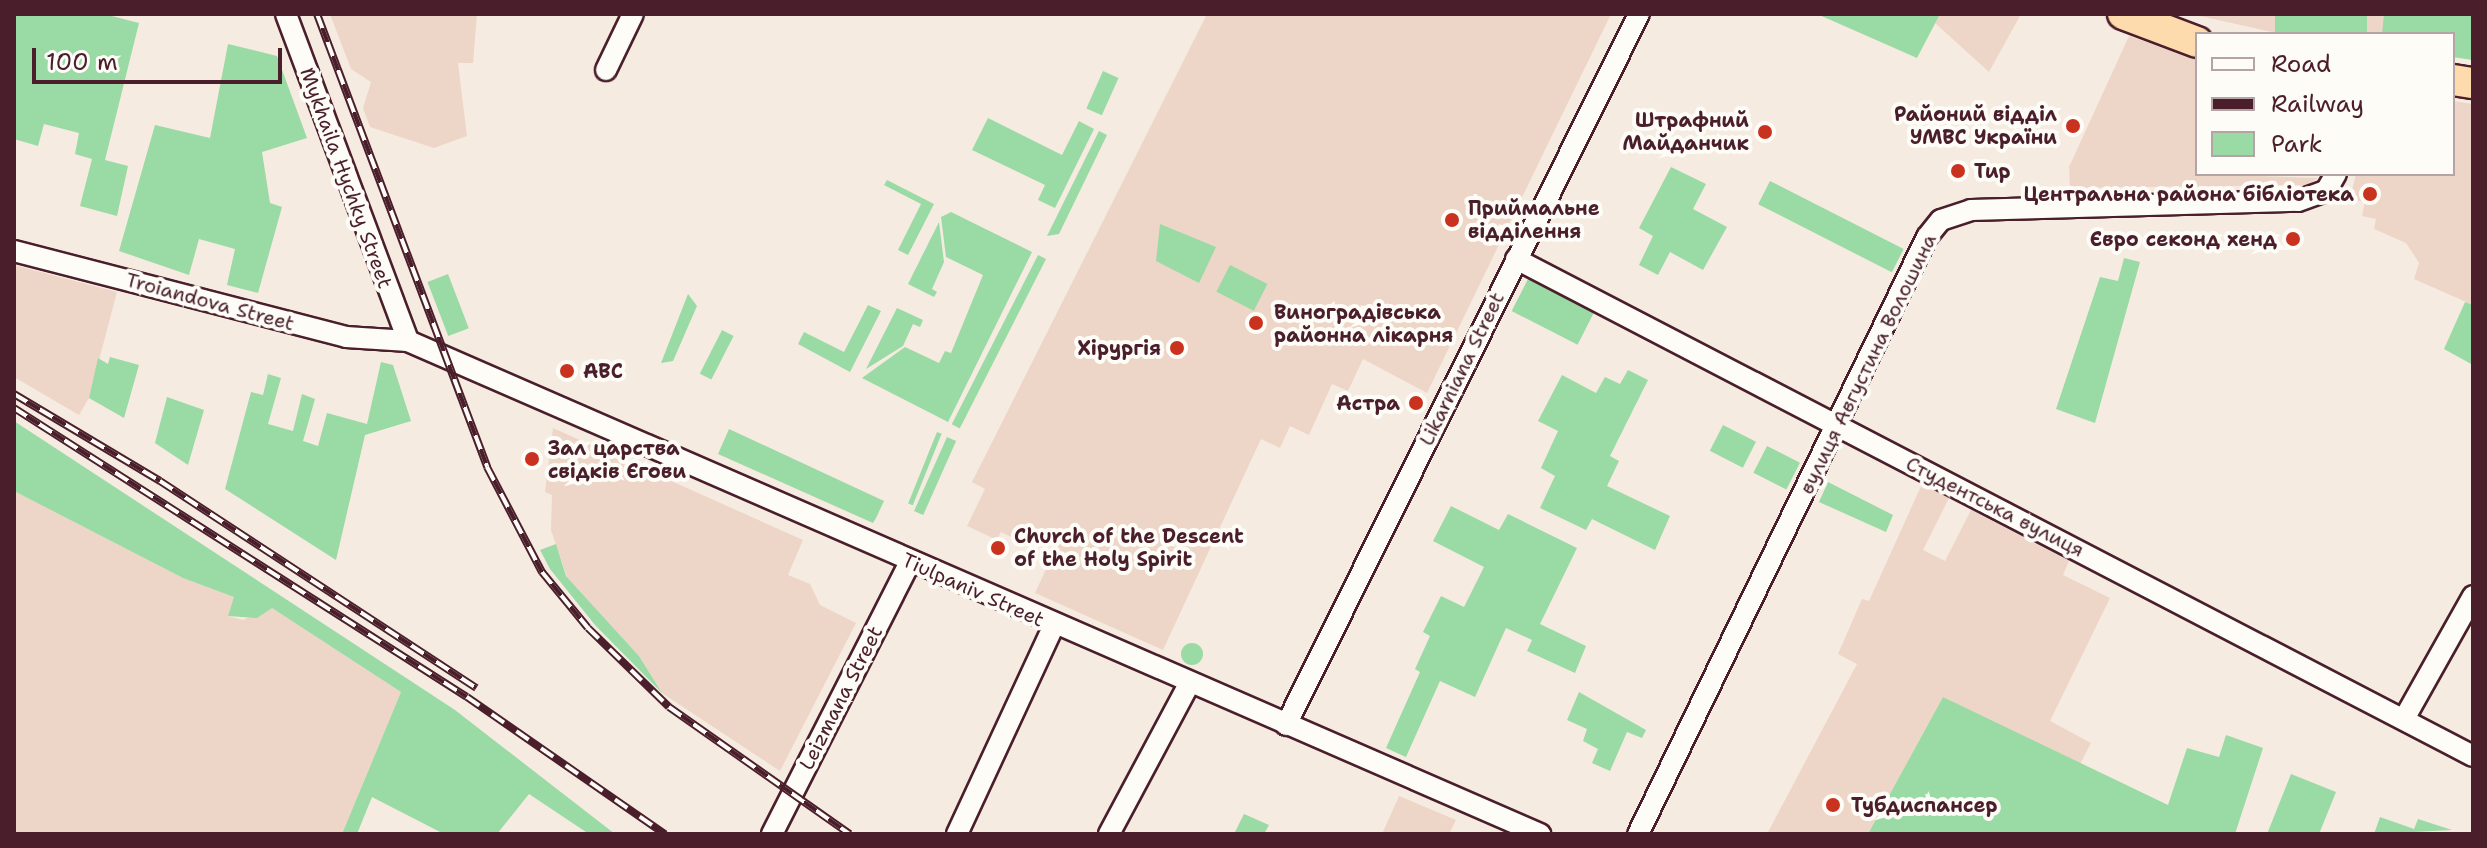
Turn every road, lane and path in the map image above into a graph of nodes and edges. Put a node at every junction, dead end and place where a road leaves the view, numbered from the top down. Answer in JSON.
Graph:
{"nodes":[{"id":1,"x":286,"y":14,"type":"edge"},
{"id":2,"x":633,"y":14,"type":"edge"},
{"id":3,"x":1639,"y":14,"type":"edge"},
{"id":4,"x":2123,"y":14,"type":"edge"},
{"id":5,"x":2195,"y":41,"type":"edge"},
{"id":6,"x":606,"y":70,"type":"dead end"},
{"id":7,"x":2334,"y":176,"type":"edge"},
{"id":8,"x":14,"y":251,"type":"edge"},
{"id":9,"x":1516,"y":259,"type":"junction"},
{"id":10,"x":408,"y":341,"type":"junction"},
{"id":11,"x":1838,"y":426,"type":"junction"},
{"id":12,"x":910,"y":562,"type":"junction"},
{"id":13,"x":2473,"y":596,"type":"edge"},
{"id":14,"x":1054,"y":625,"type":"junction"},
{"id":15,"x":1189,"y":684,"type":"junction"},
{"id":16,"x":2404,"y":719,"type":"junction"},
{"id":17,"x":1286,"y":725,"type":"junction"},
{"id":18,"x":2473,"y":756,"type":"edge"},
{"id":19,"x":772,"y":834,"type":"edge"},
{"id":20,"x":957,"y":834,"type":"edge"},
{"id":21,"x":1109,"y":834,"type":"edge"},
{"id":22,"x":1540,"y":834,"type":"edge"},
{"id":23,"x":1638,"y":834,"type":"edge"}],
"edges":[{"from":1,"to":10,"type":"street","name":"Mykhaila Hychky Street"},
{"from":2,"to":6,"type":"street"},
{"from":3,"to":9,"type":"street","name":"Likarniana Street"},
{"from":4,"to":5,"type":"highway"},
{"from":7,"to":11,"type":"street","name":"вулиця Августина Волошина"},
{"from":8,"to":10,"type":"street","name":"Troiandova Street"},
{"from":9,"to":11,"type":"street","name":"Студентська вулиця"},
{"from":9,"to":17,"type":"street","name":"Likarniana Street"},
{"from":10,"to":12,"type":"street","name":"Tiulpaniv Street"},
{"from":11,"to":16,"type":"street","name":"Студентська вулиця"},
{"from":11,"to":23,"type":"street","name":"вулиця Августина Волошина"},
{"from":12,"to":14,"type":"street","name":"Tiulpaniv Street"},
{"from":12,"to":19,"type":"street","name":"Leizmana Street"},
{"from":13,"to":16,"type":"street"},
{"from":14,"to":15,"type":"street","name":"Tiulpaniv Street"},
{"from":14,"to":20,"type":"street"},
{"from":15,"to":17,"type":"street","name":"Tiulpaniv Street"},
{"from":15,"to":21,"type":"street"},
{"from":16,"to":18,"type":"street","name":"Студентська вулиця"},
{"from":17,"to":22,"type":"street","name":"Tiulpaniv Street"}]}
